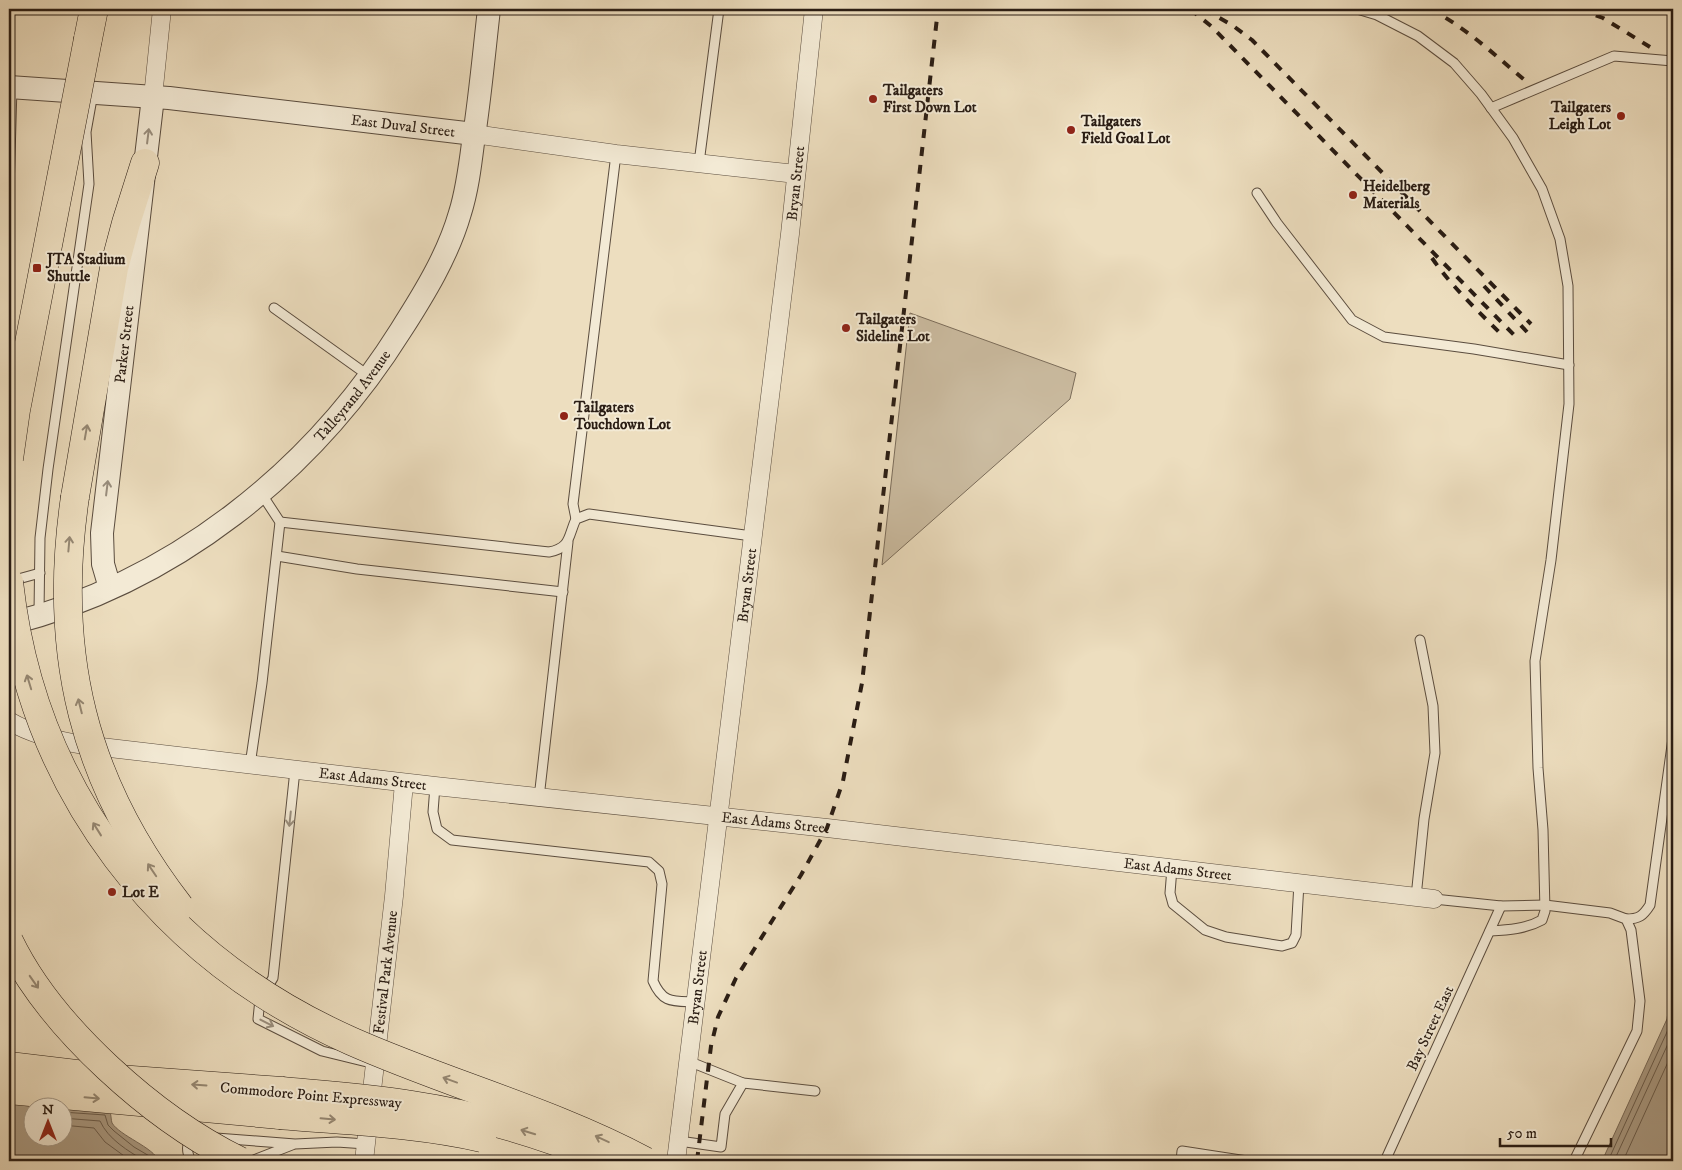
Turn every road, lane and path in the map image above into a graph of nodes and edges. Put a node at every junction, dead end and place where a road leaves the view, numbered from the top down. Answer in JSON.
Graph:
{"nodes":[{"id":1,"x":10,"y":9,"type":"edge"},
{"id":2,"x":78,"y":9,"type":"edge"},
{"id":3,"x":94,"y":9,"type":"edge"},
{"id":4,"x":162,"y":9,"type":"edge"},
{"id":5,"x":490,"y":9,"type":"edge"},
{"id":6,"x":719,"y":9,"type":"edge"},
{"id":7,"x":814,"y":9,"type":"edge"},
{"id":8,"x":1357,"y":9,"type":"edge"},
{"id":9,"x":9,"y":16,"type":"edge"},
{"id":10,"x":80,"y":37,"type":"junction"},
{"id":11,"x":1673,"y":61,"type":"edge"},
{"id":12,"x":10,"y":87,"type":"edge"},
{"id":13,"x":93,"y":93,"type":"junction"},
{"id":14,"x":153,"y":97,"type":"junction"},
{"id":15,"x":1491,"y":108,"type":"junction"},
{"id":16,"x":474,"y":134,"type":"junction"},
{"id":17,"x":616,"y":154,"type":"junction"},
{"id":18,"x":145,"y":163,"type":"junction"},
{"id":19,"x":699,"y":164,"type":"junction"},
{"id":20,"x":796,"y":174,"type":"junction"},
{"id":21,"x":9,"y":191,"type":"edge"},
{"id":22,"x":1257,"y":194,"type":"dead end"},
{"id":23,"x":274,"y":308,"type":"dead end"},
{"id":24,"x":1569,"y":365,"type":"junction"},
{"id":25,"x":9,"y":371,"type":"edge"},
{"id":26,"x":369,"y":377,"type":"junction"},
{"id":27,"x":9,"y":459,"type":"edge"},
{"id":28,"x":261,"y":493,"type":"junction"},
{"id":29,"x":576,"y":518,"type":"junction"},
{"id":30,"x":280,"y":522,"type":"junction"},
{"id":31,"x":752,"y":536,"type":"junction"},
{"id":32,"x":568,"y":542,"type":"junction"},
{"id":33,"x":277,"y":556,"type":"junction"},
{"id":34,"x":40,"y":572,"type":"junction"},
{"id":35,"x":9,"y":582,"type":"edge"},
{"id":36,"x":110,"y":588,"type":"junction"},
{"id":37,"x":563,"y":592,"type":"junction"},
{"id":38,"x":39,"y":616,"type":"junction"},
{"id":39,"x":9,"y":624,"type":"edge"},
{"id":40,"x":1420,"y":640,"type":"dead end"},
{"id":41,"x":9,"y":721,"type":"edge"},
{"id":42,"x":1673,"y":738,"type":"edge"},
{"id":43,"x":250,"y":765,"type":"junction"},
{"id":44,"x":295,"y":770,"type":"junction"},
{"id":45,"x":404,"y":783,"type":"junction"},
{"id":46,"x":435,"y":786,"type":"junction"},
{"id":47,"x":538,"y":798,"type":"junction"},
{"id":48,"x":717,"y":818,"type":"junction"},
{"id":49,"x":1172,"y":868,"type":"junction"},
{"id":50,"x":1300,"y":883,"type":"junction"},
{"id":51,"x":1416,"y":897,"type":"junction"},
{"id":52,"x":1434,"y":898,"type":"joint"},
{"id":53,"x":1545,"y":905,"type":"junction"},
{"id":54,"x":1501,"y":906,"type":"junction"},
{"id":55,"x":1626,"y":919,"type":"junction"},
{"id":56,"x":1490,"y":931,"type":"junction"},
{"id":57,"x":10,"y":945,"type":"edge"},
{"id":58,"x":696,"y":1002,"type":"junction"},
{"id":59,"x":313,"y":1023,"type":"junction"},
{"id":60,"x":688,"y":1061,"type":"junction"},
{"id":61,"x":375,"y":1064,"type":"junction"},
{"id":62,"x":9,"y":1066,"type":"edge"},
{"id":63,"x":743,"y":1083,"type":"junction"},
{"id":64,"x":9,"y":1090,"type":"edge"},
{"id":65,"x":815,"y":1091,"type":"dead end"},
{"id":66,"x":281,"y":1103,"type":"junction"},
{"id":67,"x":679,"y":1141,"type":"junction"},
{"id":68,"x":295,"y":1144,"type":"junction"},
{"id":69,"x":365,"y":1153,"type":"edge"},
{"id":70,"x":191,"y":1161,"type":"edge"},
{"id":71,"x":240,"y":1161,"type":"edge"},
{"id":72,"x":251,"y":1161,"type":"edge"},
{"id":73,"x":559,"y":1161,"type":"edge"},
{"id":74,"x":607,"y":1161,"type":"edge"},
{"id":75,"x":645,"y":1161,"type":"edge"},
{"id":76,"x":676,"y":1161,"type":"edge"},
{"id":77,"x":1181,"y":1161,"type":"edge"},
{"id":78,"x":1247,"y":1161,"type":"edge"},
{"id":79,"x":1385,"y":1161,"type":"edge"},
{"id":80,"x":1574,"y":1161,"type":"edge"}],
"edges":[{"from":1,"to":9,"type":"lane"},
{"from":2,"to":10,"type":"highway"},
{"from":3,"to":10,"type":"highway"},
{"from":4,"to":14,"type":"street","name":"Parker Street"},
{"from":5,"to":16,"type":"street","name":"Talleyrand Avenue"},
{"from":6,"to":19,"type":"lane"},
{"from":7,"to":20,"type":"street","name":"Bryan Street"},
{"from":8,"to":15,"type":"lane"},
{"from":10,"to":25,"type":"highway"},
{"from":10,"to":27,"type":"highway","bridge":true},
{"from":11,"to":15,"type":"lane"},
{"from":12,"to":13,"type":"street","name":"East Duval Street"},
{"from":12,"to":21,"type":"lane"},
{"from":13,"to":14,"type":"street","name":"East Duval Street"},
{"from":13,"to":34,"type":"lane"},
{"from":14,"to":16,"type":"street","name":"East Duval Street"},
{"from":18,"to":14,"type":"street","name":"Parker Street","one_way":true},
{"from":15,"to":24,"type":"lane"},
{"from":16,"to":17,"type":"street","name":"East Duval Street"},
{"from":16,"to":26,"type":"street","name":"Talleyrand Avenue"},
{"from":17,"to":19,"type":"street","name":"East Duval Street"},
{"from":17,"to":29,"type":"lane"},
{"from":36,"to":18,"type":"street","name":"Parker Street","one_way":true},
{"from":59,"to":18,"type":"highway","one_way":true,"bridge":true},
{"from":19,"to":20,"type":"street","name":"East Duval Street"},
{"from":20,"to":31,"type":"street","name":"Bryan Street"},
{"from":22,"to":24,"type":"lane"},
{"from":23,"to":26,"type":"lane"},
{"from":24,"to":53,"type":"lane"},
{"from":26,"to":28,"type":"street","name":"Talleyrand Avenue"},
{"from":28,"to":30,"type":"lane"},
{"from":28,"to":36,"type":"street","name":"Talleyrand Avenue"},
{"from":29,"to":31,"type":"lane"},
{"from":29,"to":32,"type":"lane"},
{"from":30,"to":32,"type":"lane"},
{"from":30,"to":33,"type":"lane"},
{"from":31,"to":48,"type":"street","name":"Bryan Street"},
{"from":32,"to":37,"type":"lane"},
{"from":33,"to":37,"type":"lane"},
{"from":33,"to":43,"type":"lane"},
{"from":34,"to":35,"type":"lane"},
{"from":34,"to":38,"type":"lane"},
{"from":59,"to":35,"type":"highway","one_way":true,"bridge":true},
{"from":36,"to":38,"type":"street","name":"Talleyrand Avenue"},
{"from":37,"to":47,"type":"lane"},
{"from":38,"to":39,"type":"street","name":"Talleyrand Avenue"},
{"from":40,"to":51,"type":"lane"},
{"from":41,"to":43,"type":"street","name":"East Adams Street"},
{"from":42,"to":55,"type":"lane"},
{"from":43,"to":44,"type":"street","name":"East Adams Street"},
{"from":44,"to":45,"type":"street","name":"East Adams Street"},
{"from":44,"to":61,"type":"lane","one_way":true},
{"from":45,"to":46,"type":"street","name":"East Adams Street"},
{"from":45,"to":61,"type":"street","name":"Festival Park Avenue"},
{"from":46,"to":47,"type":"street","name":"East Adams Street"},
{"from":46,"to":58,"type":"lane"},
{"from":47,"to":48,"type":"street","name":"East Adams Street"},
{"from":48,"to":49,"type":"street","name":"East Adams Street"},
{"from":48,"to":58,"type":"street","name":"Bryan Street"},
{"from":49,"to":50,"type":"street","name":"East Adams Street"},
{"from":49,"to":50,"type":"lane"},
{"from":50,"to":51,"type":"street","name":"East Adams Street"},
{"from":51,"to":52,"type":"street","name":"East Adams Street"},
{"from":52,"to":54,"type":"lane","name":"East Adams Street"},
{"from":53,"to":54,"type":"lane","name":"East Adams Street"},
{"from":53,"to":55,"type":"lane","name":"East Adams Street"},
{"from":53,"to":56,"type":"lane"},
{"from":54,"to":56,"type":"lane","name":"Bay Street East"},
{"from":55,"to":80,"type":"lane"},
{"from":56,"to":79,"type":"lane","name":"Bay Street East"},
{"from":57,"to":71,"type":"highway","one_way":true,"bridge":true},
{"from":58,"to":60,"type":"street","name":"Bryan Street"},
{"from":75,"to":59,"type":"highway","one_way":true,"bridge":true},
{"from":60,"to":63,"type":"lane"},
{"from":60,"to":67,"type":"street","name":"Bryan Street"},
{"from":61,"to":69,"type":"street","name":"Festival Park Avenue"},
{"from":66,"to":62,"type":"highway","name":"Commodore Point Expressway","one_way":true},
{"from":63,"to":65,"type":"lane"},
{"from":63,"to":67,"type":"lane"},
{"from":64,"to":66,"type":"highway","name":"Commodore Point Expressway","one_way":true},
{"from":66,"to":73,"type":"highway","name":"Commodore Point Expressway","one_way":true,"bridge":true},
{"from":74,"to":66,"type":"highway","name":"Commodore Point Expressway","one_way":true,"bridge":true},
{"from":67,"to":76,"type":"street","name":"Bryan Street"},
{"from":68,"to":69,"type":"lane"},
{"from":68,"to":70,"type":"lane"},
{"from":68,"to":72,"type":"lane"},
{"from":77,"to":78,"type":"lane"}]}
